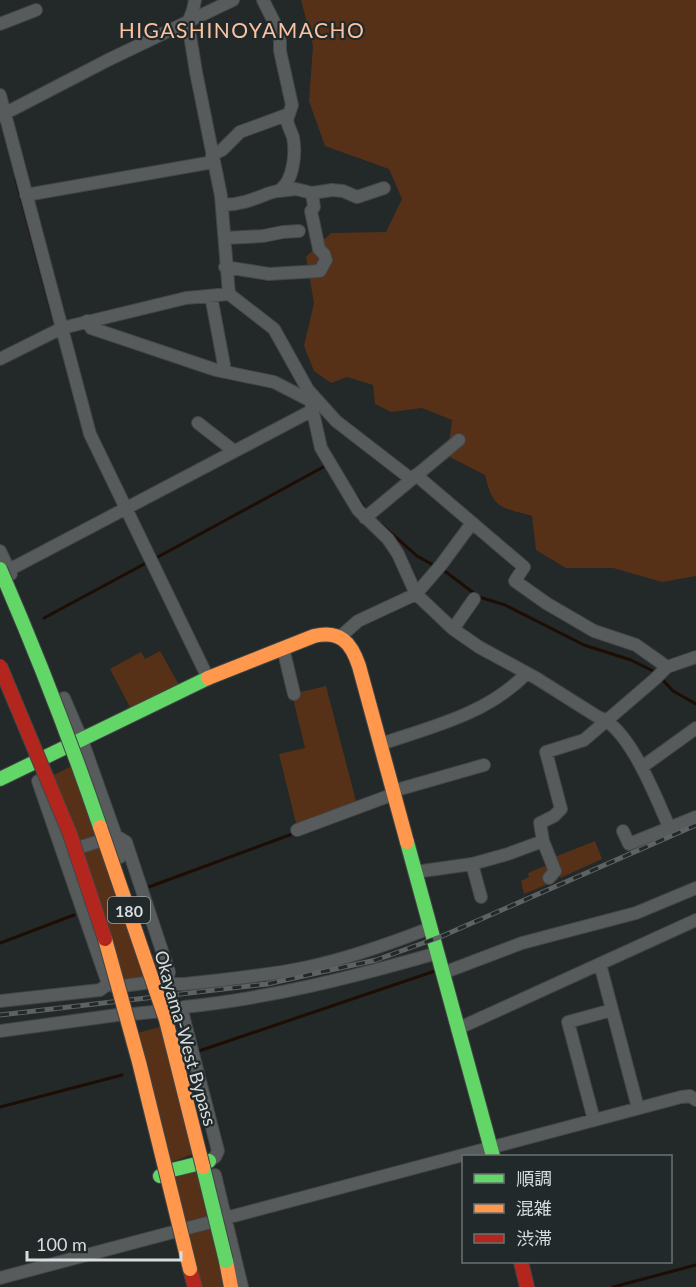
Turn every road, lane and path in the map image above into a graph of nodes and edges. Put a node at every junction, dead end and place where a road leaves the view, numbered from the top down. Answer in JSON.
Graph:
{"nodes":[{"id":1,"x":195,"y":0,"type":"edge"},
{"id":2,"x":233,"y":0,"type":"edge"},
{"id":3,"x":263,"y":0,"type":"edge"},
{"id":4,"x":36,"y":10,"type":"dead end"},
{"id":5,"x":188,"y":23,"type":"junction"},
{"id":6,"x":0,"y":24,"type":"edge"},
{"id":7,"x":0,"y":95,"type":"edge"},
{"id":8,"x":289,"y":114,"type":"junction"},
{"id":9,"x":2,"y":115,"type":"edge"},
{"id":10,"x":213,"y":158,"type":"junction"},
{"id":11,"x":384,"y":188,"type":"dead end"},
{"id":12,"x":279,"y":191,"type":"junction"},
{"id":13,"x":312,"y":193,"type":"junction"},
{"id":14,"x":26,"y":195,"type":"junction"},
{"id":15,"x":222,"y":205,"type":"junction"},
{"id":16,"x":299,"y":231,"type":"dead end"},
{"id":17,"x":225,"y":238,"type":"junction"},
{"id":18,"x":225,"y":267,"type":"junction"},
{"id":19,"x":229,"y":294,"type":"junction"},
{"id":20,"x":211,"y":296,"type":"junction"},
{"id":21,"x":89,"y":324,"type":"junction"},
{"id":22,"x":62,"y":328,"type":"junction"},
{"id":23,"x":0,"y":359,"type":"edge"},
{"id":24,"x":224,"y":365,"type":"dead end"},
{"id":25,"x":311,"y":400,"type":"junction"},
{"id":26,"x":198,"y":423,"type":"dead end"},
{"id":27,"x":459,"y":440,"type":"dead end"},
{"id":28,"x":234,"y":451,"type":"junction"},
{"id":29,"x":414,"y":477,"type":"junction"},
{"id":30,"x":126,"y":507,"type":"junction"},
{"id":31,"x":368,"y":516,"type":"junction"},
{"id":32,"x":472,"y":523,"type":"junction"},
{"id":33,"x":0,"y":551,"type":"edge"},
{"id":34,"x":3,"y":571,"type":"edge"},
{"id":35,"x":416,"y":594,"type":"junction"},
{"id":36,"x":474,"y":599,"type":"dead end"},
{"id":37,"x":453,"y":629,"type":"junction"},
{"id":38,"x":340,"y":637,"type":"junction"},
{"id":39,"x":283,"y":648,"type":"junction"},
{"id":40,"x":696,"y":657,"type":"edge"},
{"id":41,"x":0,"y":666,"type":"edge"},
{"id":42,"x":667,"y":667,"type":"junction"},
{"id":43,"x":527,"y":673,"type":"junction"},
{"id":44,"x":208,"y":678,"type":"junction"},
{"id":45,"x":0,"y":689,"type":"edge"},
{"id":46,"x":294,"y":694,"type":"dead end"},
{"id":47,"x":607,"y":720,"type":"junction"},
{"id":48,"x":696,"y":728,"type":"edge"},
{"id":49,"x":82,"y":740,"type":"junction"},
{"id":50,"x":381,"y":744,"type":"junction"},
{"id":51,"x":32,"y":765,"type":"junction"},
{"id":52,"x":484,"y":765,"type":"dead end"},
{"id":53,"x":642,"y":767,"type":"junction"},
{"id":54,"x":0,"y":779,"type":"edge"},
{"id":55,"x":394,"y":792,"type":"junction"},
{"id":56,"x":694,"y":820,"type":"edge"},
{"id":57,"x":670,"y":828,"type":"junction"},
{"id":58,"x":297,"y":830,"type":"dead end"},
{"id":59,"x":623,"y":831,"type":"dead end"},
{"id":60,"x":116,"y":836,"type":"junction"},
{"id":61,"x":543,"y":841,"type":"junction"},
{"id":62,"x":62,"y":846,"type":"junction"},
{"id":63,"x":472,"y":864,"type":"junction"},
{"id":64,"x":415,"y":872,"type":"junction"},
{"id":65,"x":549,"y":878,"type":"dead end"},
{"id":66,"x":696,"y":888,"type":"edge"},
{"id":67,"x":481,"y":897,"type":"dead end"},
{"id":68,"x":696,"y":920,"type":"edge"},
{"id":69,"x":430,"y":928,"type":"junction"},
{"id":70,"x":437,"y":953,"type":"junction"},
{"id":71,"x":152,"y":955,"type":"dead end"},
{"id":72,"x":600,"y":964,"type":"junction"},
{"id":73,"x":443,"y":973,"type":"junction"},
{"id":74,"x":167,"y":980,"type":"junction"},
{"id":75,"x":108,"y":984,"type":"junction"},
{"id":76,"x":0,"y":1001,"type":"edge"},
{"id":77,"x":612,"y":1010,"type":"junction"},
{"id":78,"x":179,"y":1011,"type":"junction"},
{"id":79,"x":117,"y":1015,"type":"junction"},
{"id":80,"x":458,"y":1029,"type":"junction"},
{"id":81,"x":0,"y":1031,"type":"edge"},
{"id":82,"x":178,"y":1042,"type":"dead end"},
{"id":83,"x":696,"y":1100,"type":"edge"},
{"id":84,"x":638,"y":1108,"type":"junction"},
{"id":85,"x":594,"y":1120,"type":"junction"},
{"id":86,"x":492,"y":1152,"type":"edge"},
{"id":87,"x":462,"y":1159,"type":"edge"},
{"id":88,"x":208,"y":1161,"type":"junction"},
{"id":89,"x":160,"y":1176,"type":"junction"},
{"id":90,"x":226,"y":1218,"type":"junction"},
{"id":91,"x":174,"y":1232,"type":"junction"},
{"id":92,"x":521,"y":1263,"type":"edge"},
{"id":93,"x":0,"y":1278,"type":"edge"},
{"id":94,"x":186,"y":1287,"type":"edge"},
{"id":95,"x":195,"y":1287,"type":"edge"},
{"id":96,"x":231,"y":1287,"type":"edge"},
{"id":97,"x":242,"y":1287,"type":"edge"},
{"id":98,"x":527,"y":1287,"type":"edge"}],
"edges":[{"from":1,"to":5,"type":"street"},
{"from":2,"to":5,"type":"street"},
{"from":3,"to":8,"type":"street"},
{"from":4,"to":6,"type":"street"},
{"from":5,"to":9,"type":"street"},
{"from":5,"to":10,"type":"street"},
{"from":7,"to":9,"type":"street"},
{"from":8,"to":10,"type":"street"},
{"from":8,"to":12,"type":"street"},
{"from":9,"to":14,"type":"street"},
{"from":10,"to":14,"type":"street"},
{"from":10,"to":15,"type":"street"},
{"from":11,"to":13,"type":"street"},
{"from":12,"to":13,"type":"street"},
{"from":12,"to":15,"type":"street"},
{"from":13,"to":18,"type":"street"},
{"from":14,"to":22,"type":"street"},
{"from":15,"to":17,"type":"street"},
{"from":16,"to":17,"type":"street"},
{"from":17,"to":18,"type":"street"},
{"from":18,"to":19,"type":"street"},
{"from":19,"to":20,"type":"street"},
{"from":19,"to":25,"type":"street"},
{"from":20,"to":21,"type":"street"},
{"from":20,"to":24,"type":"street"},
{"from":21,"to":22,"type":"street"},
{"from":21,"to":25,"type":"street"},
{"from":22,"to":23,"type":"street"},
{"from":22,"to":30,"type":"street"},
{"from":25,"to":28,"type":"street"},
{"from":25,"to":29,"type":"street"},
{"from":25,"to":31,"type":"street"},
{"from":26,"to":28,"type":"street"},
{"from":27,"to":29,"type":"street"},
{"from":28,"to":30,"type":"street"},
{"from":29,"to":31,"type":"street"},
{"from":29,"to":32,"type":"street"},
{"from":30,"to":34,"type":"street"},
{"from":30,"to":44,"type":"street"},
{"from":31,"to":35,"type":"street"},
{"from":32,"to":35,"type":"street"},
{"from":32,"to":42,"type":"street"},
{"from":33,"to":34,"type":"street"},
{"from":34,"to":49,"type":"street"},
{"from":34,"to":96,"type":"main road","name":"Okayama-West Bypass","number":"180","bridge":true},
{"from":35,"to":37,"type":"street"},
{"from":35,"to":38,"type":"street"},
{"from":36,"to":37,"type":"street"},
{"from":37,"to":43,"type":"street"},
{"from":38,"to":39,"type":"main road"},
{"from":38,"to":50,"type":"main road"},
{"from":39,"to":44,"type":"main road"},
{"from":39,"to":46,"type":"street"},
{"from":40,"to":42,"type":"street"},
{"from":41,"to":95,"type":"main road","number":"180","bridge":true},
{"from":42,"to":47,"type":"street"},
{"from":43,"to":47,"type":"street"},
{"from":43,"to":50,"type":"street"},
{"from":44,"to":49,"type":"main road"},
{"from":45,"to":51,"type":"street"},
{"from":47,"to":53,"type":"street"},
{"from":47,"to":61,"type":"street"},
{"from":48,"to":53,"type":"street"},
{"from":49,"to":51,"type":"main road"},
{"from":49,"to":60,"type":"street"},
{"from":50,"to":55,"type":"main road"},
{"from":51,"to":54,"type":"main road"},
{"from":51,"to":62,"type":"street"},
{"from":52,"to":55,"type":"street"},
{"from":53,"to":57,"type":"street"},
{"from":55,"to":58,"type":"street"},
{"from":55,"to":64,"type":"main road"},
{"from":56,"to":57,"type":"street"},
{"from":57,"to":59,"type":"street"},
{"from":60,"to":62,"type":"street"},
{"from":60,"to":71,"type":"street"},
{"from":60,"to":74,"type":"street"},
{"from":61,"to":63,"type":"street"},
{"from":61,"to":65,"type":"street"},
{"from":62,"to":75,"type":"street"},
{"from":63,"to":64,"type":"street"},
{"from":63,"to":67,"type":"street"},
{"from":64,"to":69,"type":"main road"},
{"from":66,"to":73,"type":"street"},
{"from":68,"to":72,"type":"street"},
{"from":69,"to":70,"type":"main road"},
{"from":69,"to":74,"type":"street"},
{"from":70,"to":73,"type":"main road"},
{"from":70,"to":78,"type":"street"},
{"from":72,"to":77,"type":"street"},
{"from":72,"to":80,"type":"street"},
{"from":73,"to":80,"type":"main road"},
{"from":74,"to":75,"type":"street"},
{"from":75,"to":76,"type":"street"},
{"from":77,"to":84,"type":"street"},
{"from":77,"to":85,"type":"street"},
{"from":78,"to":79,"type":"street"},
{"from":78,"to":88,"type":"street"},
{"from":79,"to":81,"type":"street"},
{"from":79,"to":89,"type":"street"},
{"from":80,"to":86,"type":"main road"},
{"from":82,"to":88,"type":"street"},
{"from":83,"to":84,"type":"street"},
{"from":84,"to":85,"type":"street"},
{"from":85,"to":86,"type":"street"},
{"from":87,"to":90,"type":"street"},
{"from":88,"to":89,"type":"main road"},
{"from":88,"to":90,"type":"street"},
{"from":89,"to":91,"type":"street"},
{"from":90,"to":91,"type":"street"},
{"from":90,"to":97,"type":"street"},
{"from":91,"to":93,"type":"street"},
{"from":91,"to":94,"type":"street"},
{"from":92,"to":98,"type":"main road"}]}
